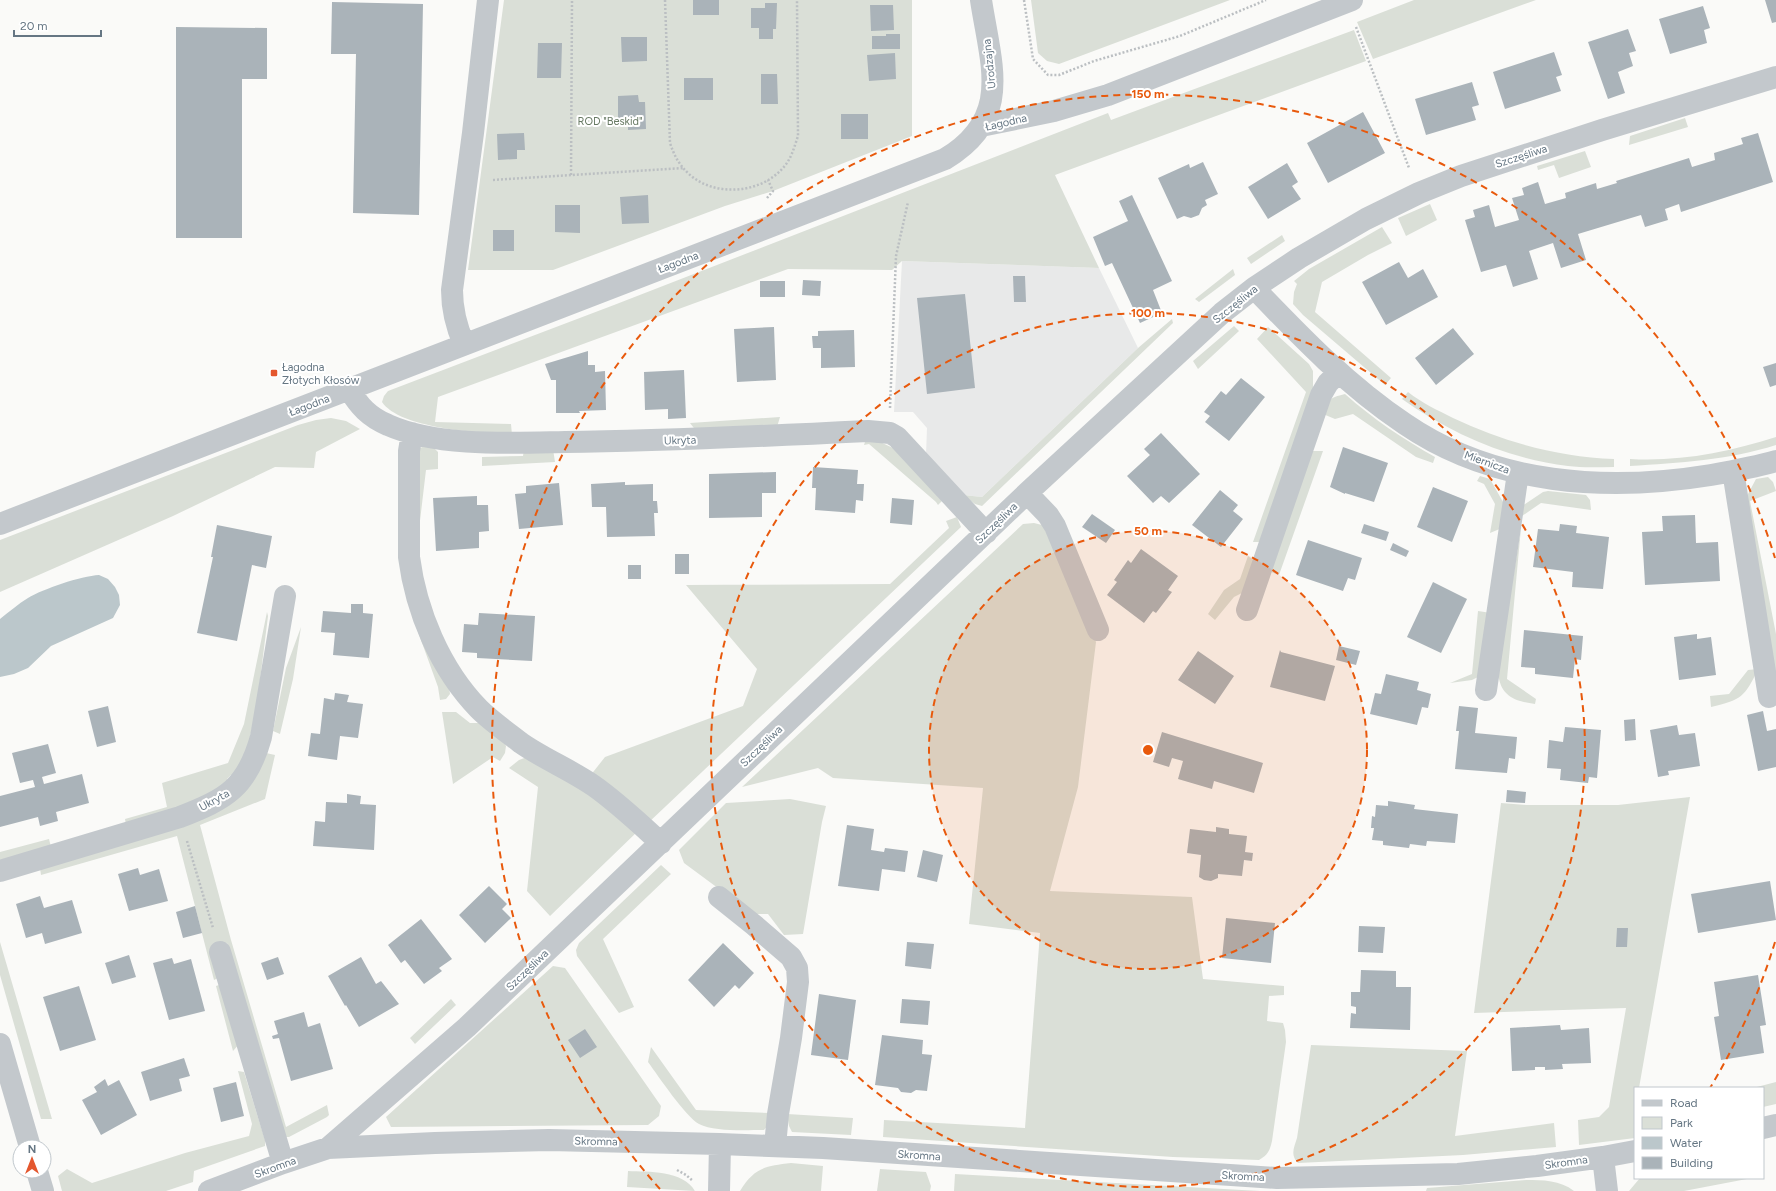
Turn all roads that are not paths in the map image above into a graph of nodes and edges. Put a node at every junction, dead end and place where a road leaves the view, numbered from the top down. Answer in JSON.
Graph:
{"nodes":[{"id":1,"x":488,"y":0,"type":"edge"},
{"id":2,"x":981,"y":0,"type":"edge"},
{"id":3,"x":1352,"y":0,"type":"edge"},
{"id":4,"x":1776,"y":77,"type":"edge"},
{"id":5,"x":981,"y":126,"type":"junction"},
{"id":6,"x":1254,"y":288,"type":"junction"},
{"id":7,"x":464,"y":344,"type":"junction"},
{"id":8,"x":1339,"y":372,"type":"junction"},
{"id":9,"x":349,"y":389,"type":"junction"},
{"id":10,"x":412,"y":433,"type":"junction"},
{"id":11,"x":1776,"y":461,"type":"edge"},
{"id":12,"x":1732,"y":471,"type":"junction"},
{"id":13,"x":1518,"y":473,"type":"junction"},
{"id":14,"x":1027,"y":493,"type":"junction"},
{"id":15,"x":0,"y":524,"type":"edge"},
{"id":16,"x":986,"y":533,"type":"junction"},
{"id":17,"x":285,"y":596,"type":"dead end"},
{"id":18,"x":1247,"y":610,"type":"dead end"},
{"id":19,"x":1098,"y":630,"type":"dead end"},
{"id":20,"x":1486,"y":690,"type":"dead end"},
{"id":21,"x":1769,"y":697,"type":"dead end"},
{"id":22,"x":661,"y":843,"type":"junction"},
{"id":23,"x":0,"y":871,"type":"edge"},
{"id":24,"x":719,"y":897,"type":"dead end"},
{"id":25,"x":220,"y":952,"type":"road end"},
{"id":26,"x":0,"y":1044,"type":"edge"},
{"id":27,"x":1776,"y":1125,"type":"edge"},
{"id":28,"x":1764,"y":1128,"type":"edge"},
{"id":29,"x":28,"y":1139,"type":"edge"},
{"id":30,"x":720,"y":1144,"type":"junction"},
{"id":31,"x":775,"y":1146,"type":"junction"},
{"id":32,"x":328,"y":1148,"type":"junction"},
{"id":33,"x":1634,"y":1151,"type":"edge"},
{"id":34,"x":1603,"y":1157,"type":"junction"},
{"id":35,"x":283,"y":1163,"type":"junction"},
{"id":36,"x":39,"y":1179,"type":"edge"},
{"id":37,"x":43,"y":1191,"type":"edge"},
{"id":38,"x":209,"y":1191,"type":"edge"},
{"id":39,"x":719,"y":1191,"type":"edge"},
{"id":40,"x":1607,"y":1191,"type":"edge"}],
"edges":[{"from":1,"to":7,"type":"street"},
{"from":2,"to":5,"type":"street","name":"Urodzajna"},
{"from":3,"to":5,"type":"street","name":"Łagodna"},
{"from":4,"to":6,"type":"street","name":"Szczęśliwa"},
{"from":5,"to":7,"type":"street","name":"Łagodna"},
{"from":6,"to":8,"type":"street","name":"Miernicza"},
{"from":6,"to":14,"type":"street","name":"Szczęśliwa"},
{"from":7,"to":9,"type":"street","name":"Łagodna"},
{"from":8,"to":13,"type":"street","name":"Miernicza"},
{"from":8,"to":18,"type":"street"},
{"from":9,"to":10,"type":"street","name":"Ukryta"},
{"from":9,"to":15,"type":"street","name":"Łagodna"},
{"from":10,"to":16,"type":"street","name":"Ukryta"},
{"from":10,"to":22,"type":"street"},
{"from":11,"to":12,"type":"street","name":"Miernicza"},
{"from":12,"to":13,"type":"street","name":"Miernicza"},
{"from":12,"to":21,"type":"street"},
{"from":13,"to":20,"type":"street"},
{"from":14,"to":16,"type":"street","name":"Szczęśliwa"},
{"from":14,"to":19,"type":"street"},
{"from":16,"to":22,"type":"street","name":"Szczęśliwa"},
{"from":17,"to":23,"type":"street","name":"Ukryta"},
{"from":22,"to":32,"type":"street","name":"Szczęśliwa"},
{"from":24,"to":31,"type":"street"},
{"from":25,"to":35,"type":"street"},
{"from":26,"to":29,"type":"street"},
{"from":27,"to":28,"type":"street"},
{"from":30,"to":31,"type":"street","name":"Skromna"},
{"from":30,"to":32,"type":"street","name":"Skromna"},
{"from":30,"to":39,"type":"street"},
{"from":31,"to":34,"type":"street","name":"Skromna"},
{"from":32,"to":35,"type":"street","name":"Skromna"},
{"from":33,"to":34,"type":"street","name":"Skromna"},
{"from":34,"to":40,"type":"street"},
{"from":35,"to":38,"type":"street","name":"Skromna"},
{"from":36,"to":37,"type":"street"}]}
